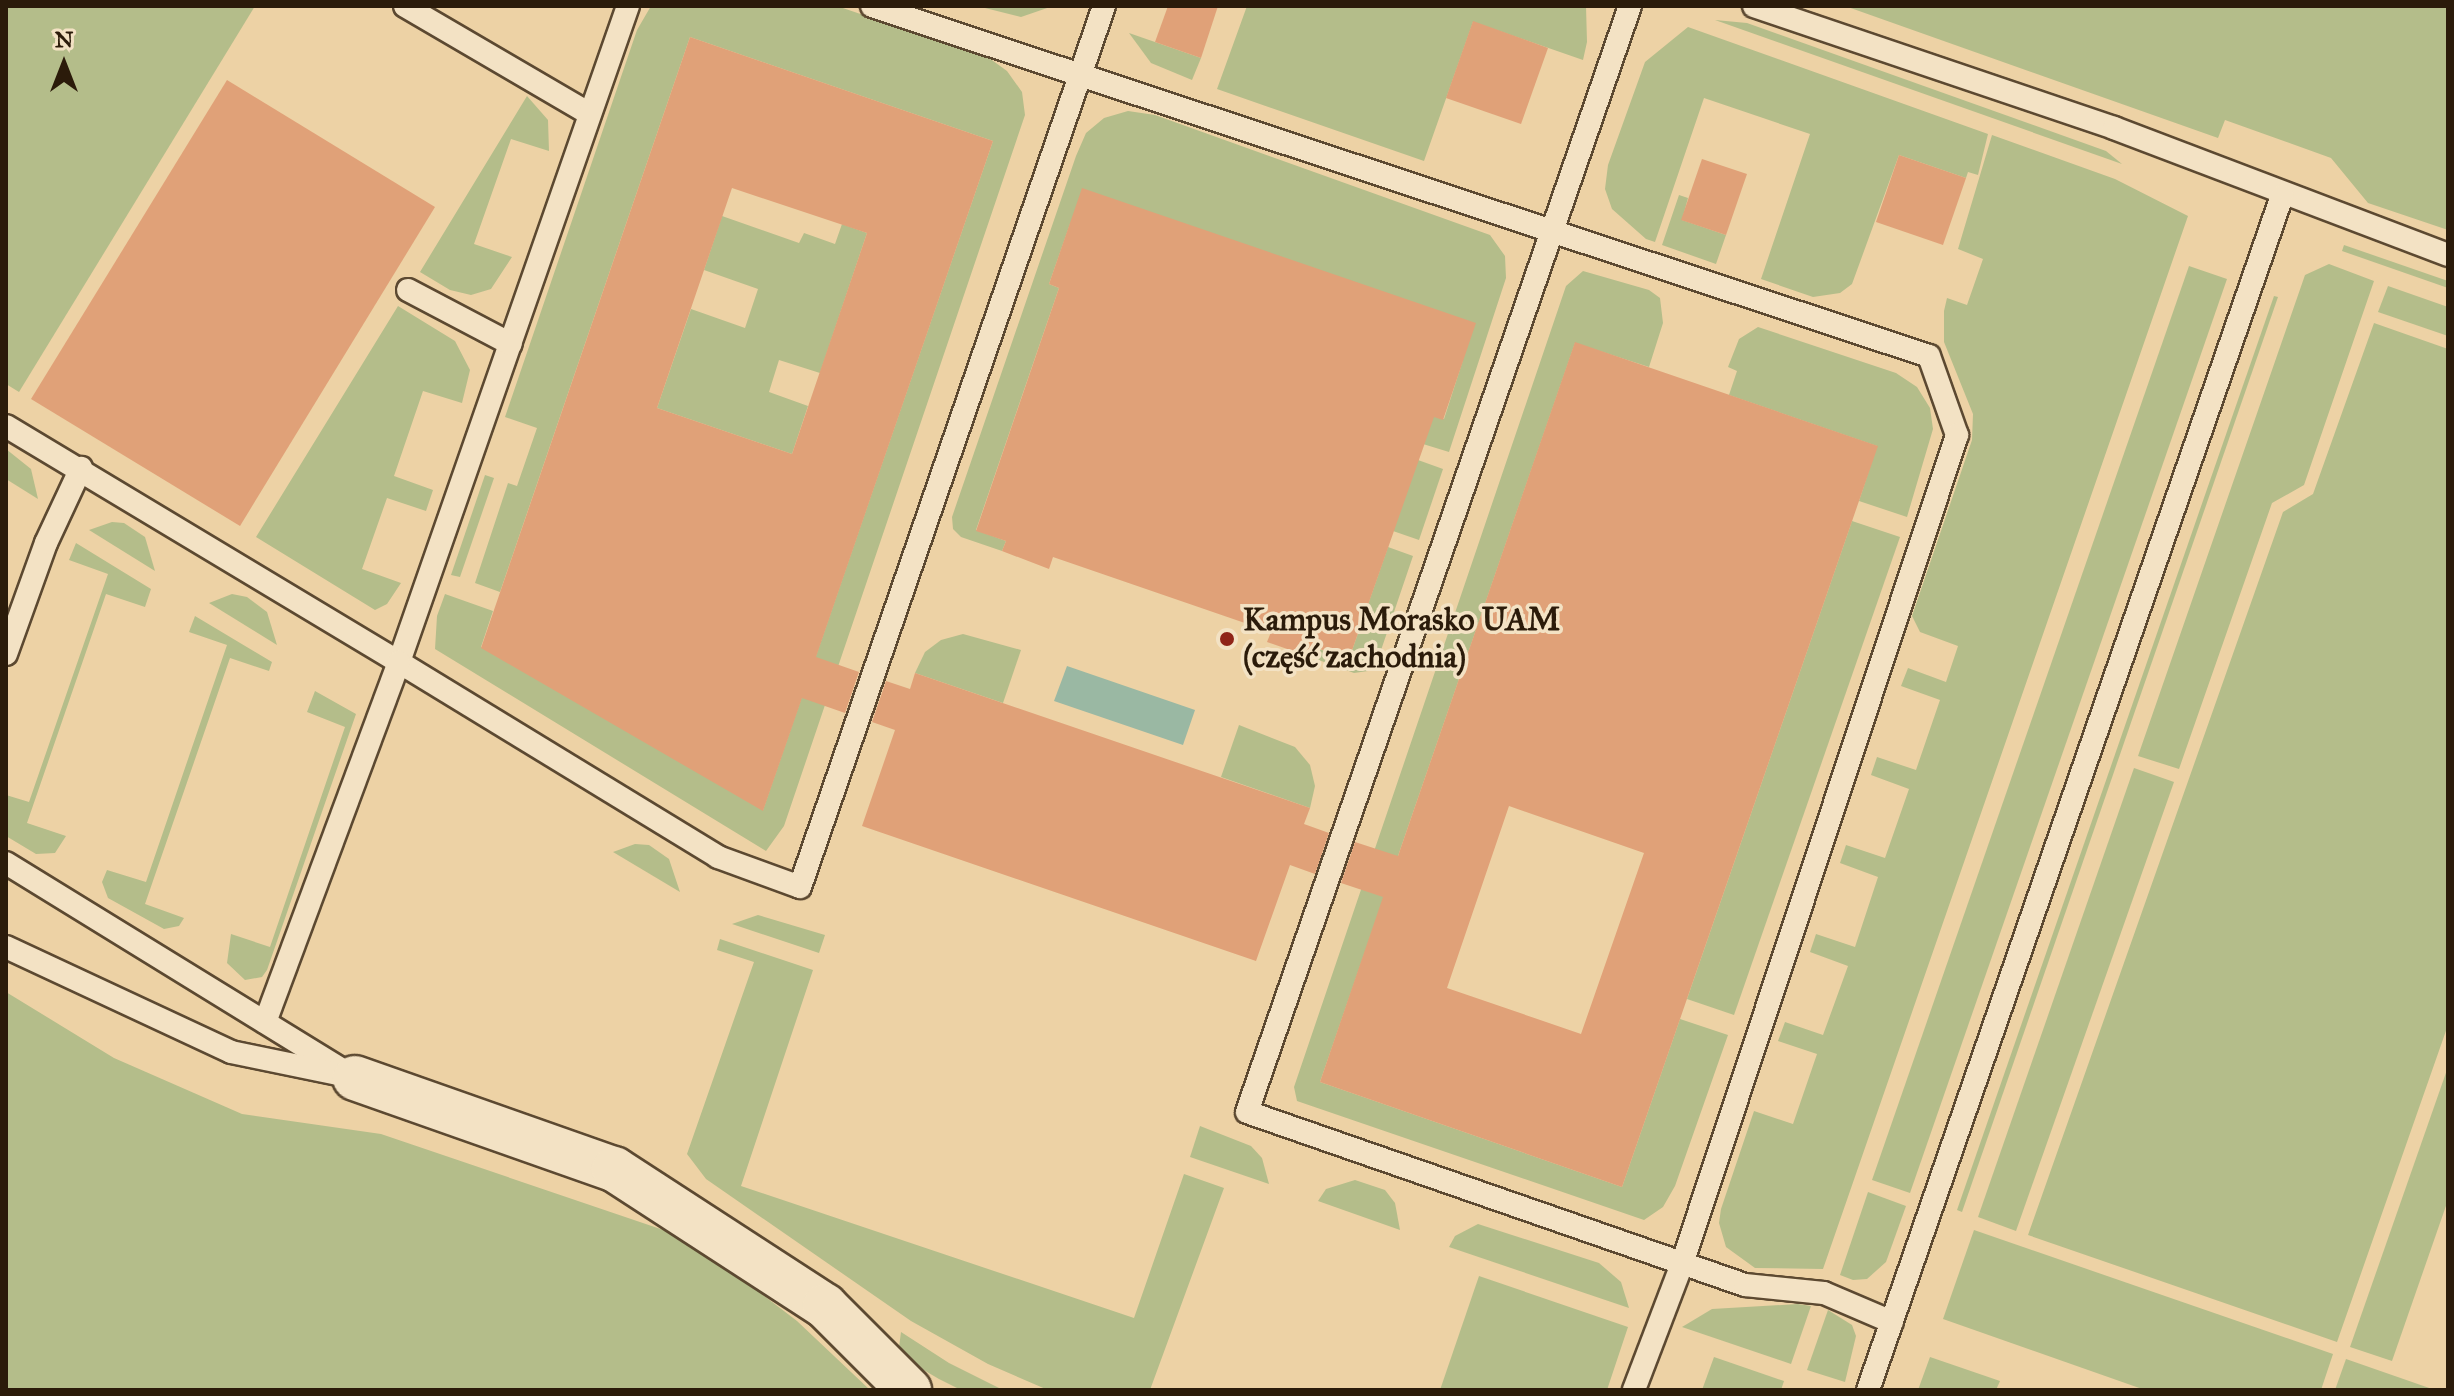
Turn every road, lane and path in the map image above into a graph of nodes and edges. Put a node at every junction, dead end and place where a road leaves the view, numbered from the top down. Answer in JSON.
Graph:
{"nodes":[{"id":1,"x":405,"y":6,"type":"edge"},
{"id":2,"x":628,"y":6,"type":"edge"},
{"id":3,"x":872,"y":6,"type":"edge"},
{"id":4,"x":1104,"y":6,"type":"edge"},
{"id":5,"x":1630,"y":6,"type":"edge"},
{"id":6,"x":1754,"y":6,"type":"edge"},
{"id":7,"x":1079,"y":75,"type":"junction"},
{"id":8,"x":590,"y":114,"type":"junction"},
{"id":9,"x":2282,"y":196,"type":"junction"},
{"id":10,"x":1553,"y":231,"type":"junction"},
{"id":11,"x":2448,"y":255,"type":"edge"},
{"id":12,"x":408,"y":290,"type":"dead end"},
{"id":13,"x":511,"y":344,"type":"junction"},
{"id":14,"x":6,"y":426,"type":"edge"},
{"id":15,"x":81,"y":468,"type":"junction"},
{"id":16,"x":6,"y":654,"type":"edge"},
{"id":17,"x":399,"y":662,"type":"junction"},
{"id":18,"x":6,"y":863,"type":"edge"},
{"id":19,"x":6,"y":947,"type":"edge"},
{"id":20,"x":265,"y":1022,"type":"junction"},
{"id":21,"x":355,"y":1078,"type":"junction"},
{"id":22,"x":1682,"y":1264,"type":"junction"},
{"id":23,"x":1892,"y":1322,"type":"junction"},
{"id":24,"x":909,"y":1390,"type":"edge"},
{"id":25,"x":1634,"y":1390,"type":"edge"},
{"id":26,"x":1868,"y":1390,"type":"edge"}],
"edges":[{"from":1,"to":8,"type":"lane"},
{"from":2,"to":8,"type":"lane"},
{"from":3,"to":7,"type":"lane"},
{"from":4,"to":7,"type":"lane"},
{"from":5,"to":10,"type":"lane"},
{"from":6,"to":9,"type":"lane"},
{"from":7,"to":10,"type":"lane"},
{"from":7,"to":17,"type":"lane"},
{"from":8,"to":13,"type":"lane"},
{"from":9,"to":11,"type":"lane"},
{"from":9,"to":23,"type":"lane"},
{"from":10,"to":22,"type":"lane"},
{"from":10,"to":22,"type":"lane"},
{"from":12,"to":13,"type":"lane"},
{"from":13,"to":17,"type":"lane"},
{"from":14,"to":15,"type":"lane"},
{"from":15,"to":16,"type":"lane"},
{"from":15,"to":17,"type":"lane"},
{"from":17,"to":20,"type":"lane"},
{"from":18,"to":20,"type":"lane"},
{"from":19,"to":21,"type":"lane"},
{"from":20,"to":21,"type":"lane"},
{"from":21,"to":24,"type":"street"},
{"from":22,"to":23,"type":"lane"},
{"from":22,"to":25,"type":"lane"},
{"from":23,"to":26,"type":"lane"}]}
